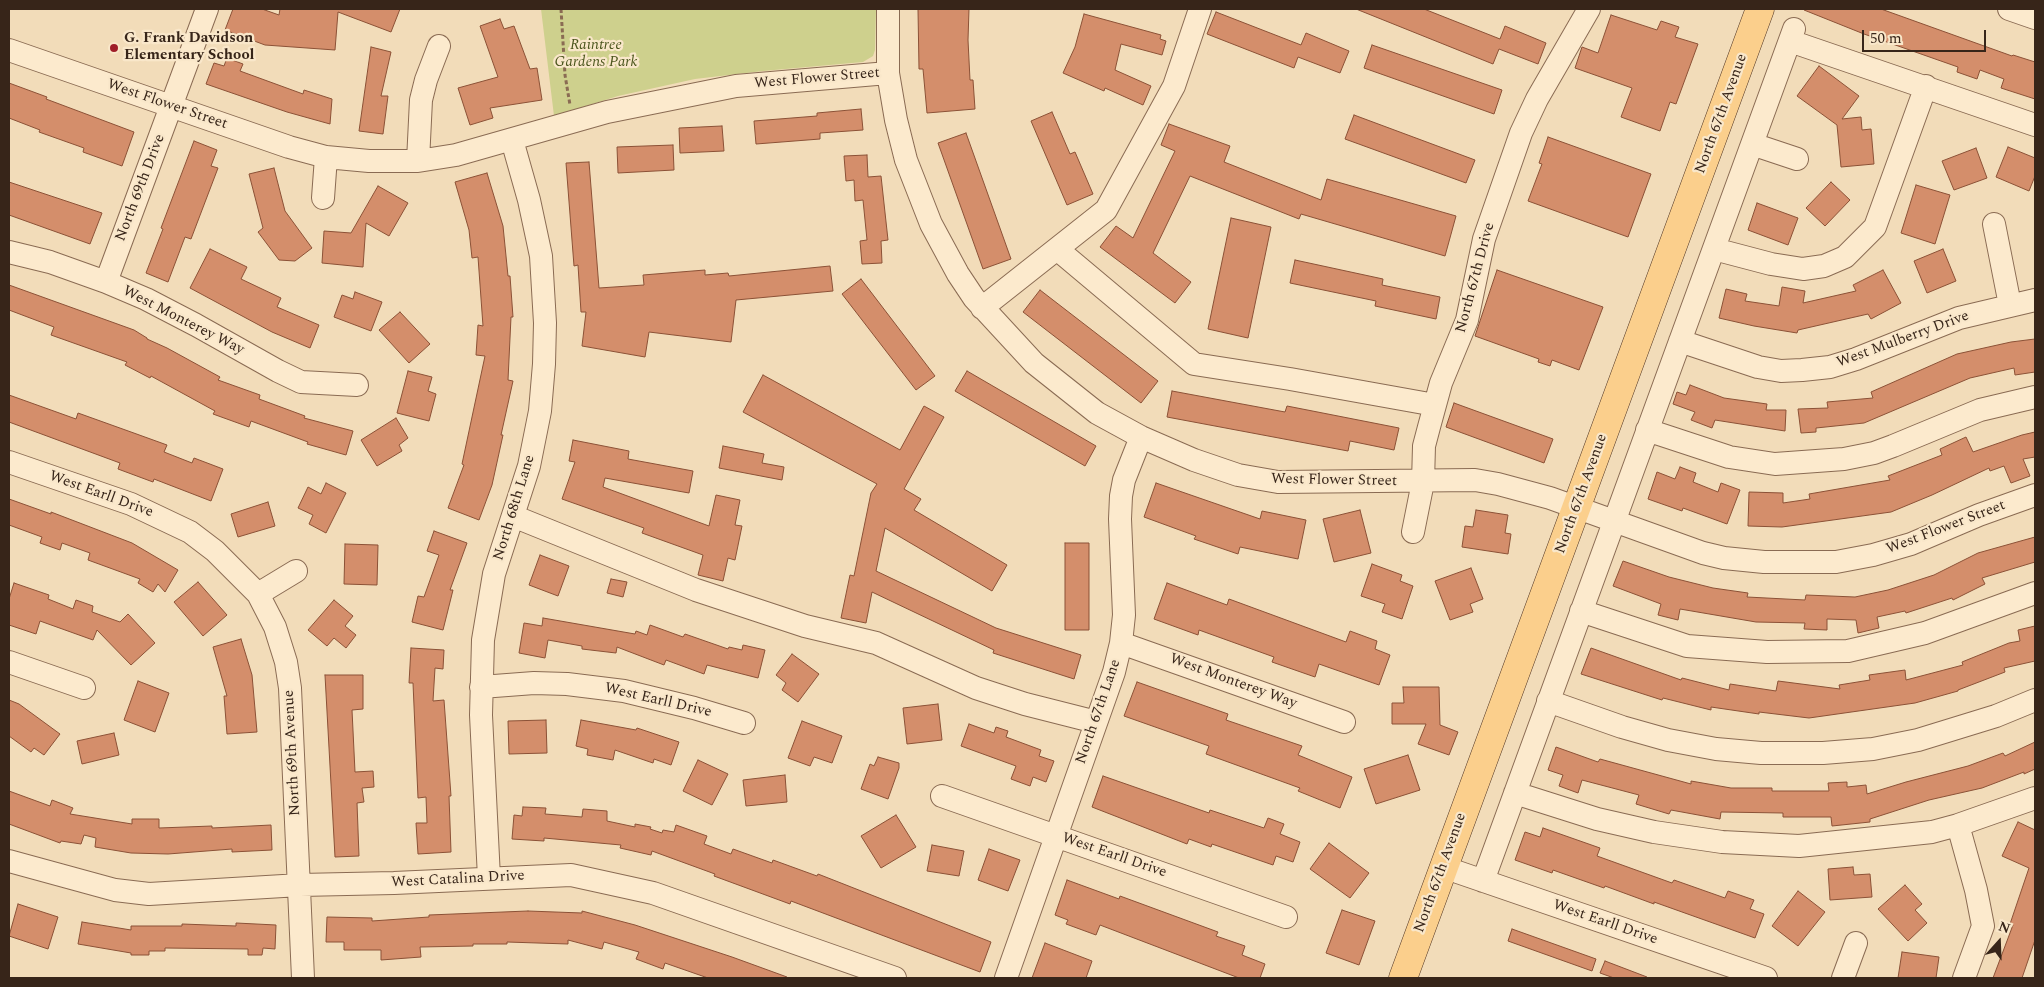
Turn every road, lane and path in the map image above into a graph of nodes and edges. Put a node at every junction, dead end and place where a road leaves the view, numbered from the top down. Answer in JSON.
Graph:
{"nodes":[{"id":1,"x":207,"y":9,"type":"edge"},
{"id":2,"x":560,"y":9,"type":"edge"},
{"id":3,"x":888,"y":9,"type":"edge"},
{"id":4,"x":1200,"y":9,"type":"edge"},
{"id":5,"x":1589,"y":9,"type":"edge"},
{"id":6,"x":1760,"y":9,"type":"edge"},
{"id":7,"x":439,"y":46,"type":"dead end"},
{"id":8,"x":9,"y":50,"type":"edge"},
{"id":9,"x":888,"y":73,"type":"junction"},
{"id":10,"x":1926,"y":86,"type":"junction"},
{"id":11,"x":172,"y":107,"type":"junction"},
{"id":12,"x":571,"y":110,"type":"dead end"},
{"id":13,"x":2035,"y":124,"type":"edge"},
{"id":14,"x":512,"y":140,"type":"junction"},
{"id":15,"x":1752,"y":144,"type":"junction"},
{"id":16,"x":326,"y":157,"type":"junction"},
{"id":17,"x":1797,"y":159,"type":"dead end"},
{"id":18,"x":418,"y":161,"type":"junction"},
{"id":19,"x":323,"y":198,"type":"dead end"},
{"id":20,"x":1994,"y":224,"type":"dead end"},
{"id":21,"x":1057,"y":249,"type":"junction"},
{"id":22,"x":1714,"y":249,"type":"junction"},
{"id":23,"x":9,"y":252,"type":"edge"},
{"id":24,"x":106,"y":282,"type":"junction"},
{"id":25,"x":2035,"y":300,"type":"edge"},
{"id":26,"x":2010,"y":305,"type":"junction"},
{"id":27,"x":982,"y":308,"type":"junction"},
{"id":28,"x":1680,"y":341,"type":"junction"},
{"id":29,"x":357,"y":385,"type":"dead end"},
{"id":30,"x":2035,"y":396,"type":"edge"},
{"id":31,"x":1435,"y":406,"type":"junction"},
{"id":32,"x":1648,"y":430,"type":"junction"},
{"id":33,"x":1141,"y":437,"type":"junction"},
{"id":34,"x":9,"y":462,"type":"edge"},
{"id":35,"x":1423,"y":482,"type":"junction"},
{"id":36,"x":2035,"y":495,"type":"edge"},
{"id":37,"x":1578,"y":507,"type":"junction"},
{"id":38,"x":513,"y":516,"type":"junction"},
{"id":39,"x":1614,"y":522,"type":"junction"},
{"id":40,"x":1413,"y":532,"type":"dead end"},
{"id":41,"x":215,"y":551,"type":"joint"},
{"id":42,"x":296,"y":571,"type":"dead end"},
{"id":43,"x":2035,"y":593,"type":"edge"},
{"id":44,"x":258,"y":594,"type":"junction"},
{"id":45,"x":1581,"y":611,"type":"junction"},
{"id":46,"x":1122,"y":643,"type":"junction"},
{"id":47,"x":9,"y":662,"type":"edge"},
{"id":48,"x":481,"y":687,"type":"junction"},
{"id":49,"x":84,"y":688,"type":"dead end"},
{"id":50,"x":2035,"y":700,"type":"edge"},
{"id":51,"x":1548,"y":701,"type":"junction"},
{"id":52,"x":1096,"y":722,"type":"junction"},
{"id":53,"x":1344,"y":722,"type":"dead end"},
{"id":54,"x":744,"y":723,"type":"dead end"},
{"id":55,"x":1515,"y":793,"type":"junction"},
{"id":56,"x":942,"y":796,"type":"dead end"},
{"id":57,"x":2035,"y":798,"type":"edge"},
{"id":58,"x":1958,"y":826,"type":"junction"},
{"id":59,"x":1056,"y":835,"type":"junction"},
{"id":60,"x":9,"y":860,"type":"edge"},
{"id":61,"x":1443,"y":867,"type":"junction"},
{"id":62,"x":489,"y":878,"type":"junction"},
{"id":63,"x":1483,"y":881,"type":"junction"},
{"id":64,"x":300,"y":885,"type":"junction"},
{"id":65,"x":1286,"y":917,"type":"dead end"},
{"id":66,"x":1856,"y":943,"type":"dead end"},
{"id":67,"x":303,"y":978,"type":"edge"},
{"id":68,"x":895,"y":978,"type":"edge"},
{"id":69,"x":1006,"y":978,"type":"edge"},
{"id":70,"x":1403,"y":978,"type":"edge"},
{"id":71,"x":1766,"y":978,"type":"edge"},
{"id":72,"x":1843,"y":978,"type":"edge"},
{"id":73,"x":1964,"y":978,"type":"edge"}],
"edges":[{"from":1,"to":11,"type":"street","name":"North 69th Drive"},
{"from":2,"to":12,"type":"path"},
{"from":3,"to":9,"type":"street"},
{"from":4,"to":21,"type":"street"},
{"from":5,"to":31,"type":"street","name":"North 67th Drive"},
{"from":6,"to":37,"type":"main road","name":"North 67th Avenue"},
{"from":7,"to":18,"type":"street"},
{"from":8,"to":11,"type":"street","name":"West Flower Street"},
{"from":9,"to":14,"type":"street","name":"West Flower Street"},
{"from":9,"to":27,"type":"street","name":"West Flower Street"},
{"from":10,"to":13,"type":"street"},
{"from":10,"to":15,"type":"street"},
{"from":10,"to":22,"type":"street"},
{"from":11,"to":16,"type":"street","name":"West Flower Street"},
{"from":11,"to":24,"type":"street","name":"North 69th Drive"},
{"from":14,"to":18,"type":"street","name":"West Flower Street"},
{"from":14,"to":38,"type":"street","name":"North 68th Lane"},
{"from":15,"to":17,"type":"street"},
{"from":15,"to":22,"type":"street"},
{"from":16,"to":18,"type":"street","name":"West Flower Street"},
{"from":16,"to":19,"type":"street"},
{"from":20,"to":26,"type":"street"},
{"from":21,"to":27,"type":"street"},
{"from":21,"to":31,"type":"street"},
{"from":22,"to":28,"type":"street"},
{"from":23,"to":24,"type":"street","name":"West Monterey Way"},
{"from":24,"to":29,"type":"street","name":"West Monterey Way"},
{"from":25,"to":26,"type":"street","name":"West Mulberry Drive"},
{"from":26,"to":28,"type":"street","name":"West Mulberry Drive"},
{"from":27,"to":33,"type":"street","name":"West Flower Street"},
{"from":28,"to":32,"type":"street"},
{"from":30,"to":32,"type":"street"},
{"from":31,"to":35,"type":"street","name":"North 67th Drive"},
{"from":32,"to":39,"type":"street"},
{"from":33,"to":35,"type":"street","name":"West Flower Street"},
{"from":33,"to":46,"type":"street","name":"North 67th Lane"},
{"from":34,"to":41,"type":"street","name":"West Earll Drive"},
{"from":35,"to":37,"type":"street","name":"West Flower Street"},
{"from":35,"to":40,"type":"street","name":"North 67th Drive"},
{"from":36,"to":39,"type":"street","name":"West Flower Street"},
{"from":37,"to":39,"type":"street","name":"West Flower Street"},
{"from":37,"to":61,"type":"main road","name":"North 67th Avenue"},
{"from":38,"to":48,"type":"street","name":"North 68th Lane"},
{"from":38,"to":52,"type":"street"},
{"from":39,"to":45,"type":"street"},
{"from":41,"to":44,"type":"street","name":"North 69th Avenue"},
{"from":42,"to":44,"type":"street"},
{"from":43,"to":45,"type":"street"},
{"from":44,"to":64,"type":"street","name":"North 69th Avenue"},
{"from":45,"to":51,"type":"street"},
{"from":46,"to":52,"type":"street","name":"North 67th Lane"},
{"from":46,"to":53,"type":"street","name":"West Monterey Way"},
{"from":47,"to":49,"type":"street"},
{"from":48,"to":54,"type":"street","name":"West Earll Drive"},
{"from":48,"to":62,"type":"street","name":"North 68th Lane"},
{"from":50,"to":51,"type":"street"},
{"from":51,"to":55,"type":"street"},
{"from":52,"to":59,"type":"street","name":"North 67th Lane"},
{"from":55,"to":58,"type":"street"},
{"from":55,"to":63,"type":"street"},
{"from":56,"to":59,"type":"street","name":"West Earll Drive"},
{"from":57,"to":58,"type":"street"},
{"from":58,"to":73,"type":"street"},
{"from":59,"to":65,"type":"street","name":"West Earll Drive"},
{"from":59,"to":69,"type":"street","name":"North 67th Lane"},
{"from":60,"to":64,"type":"street","name":"West Catalina Drive"},
{"from":61,"to":63,"type":"street","name":"West Earll Drive"},
{"from":61,"to":70,"type":"main road","name":"North 67th Avenue"},
{"from":62,"to":64,"type":"street","name":"West Catalina Drive"},
{"from":62,"to":68,"type":"street","name":"West Catalina Drive"},
{"from":63,"to":71,"type":"street","name":"West Earll Drive"},
{"from":64,"to":67,"type":"street","name":"North 69th Avenue"},
{"from":66,"to":72,"type":"street"}]}
